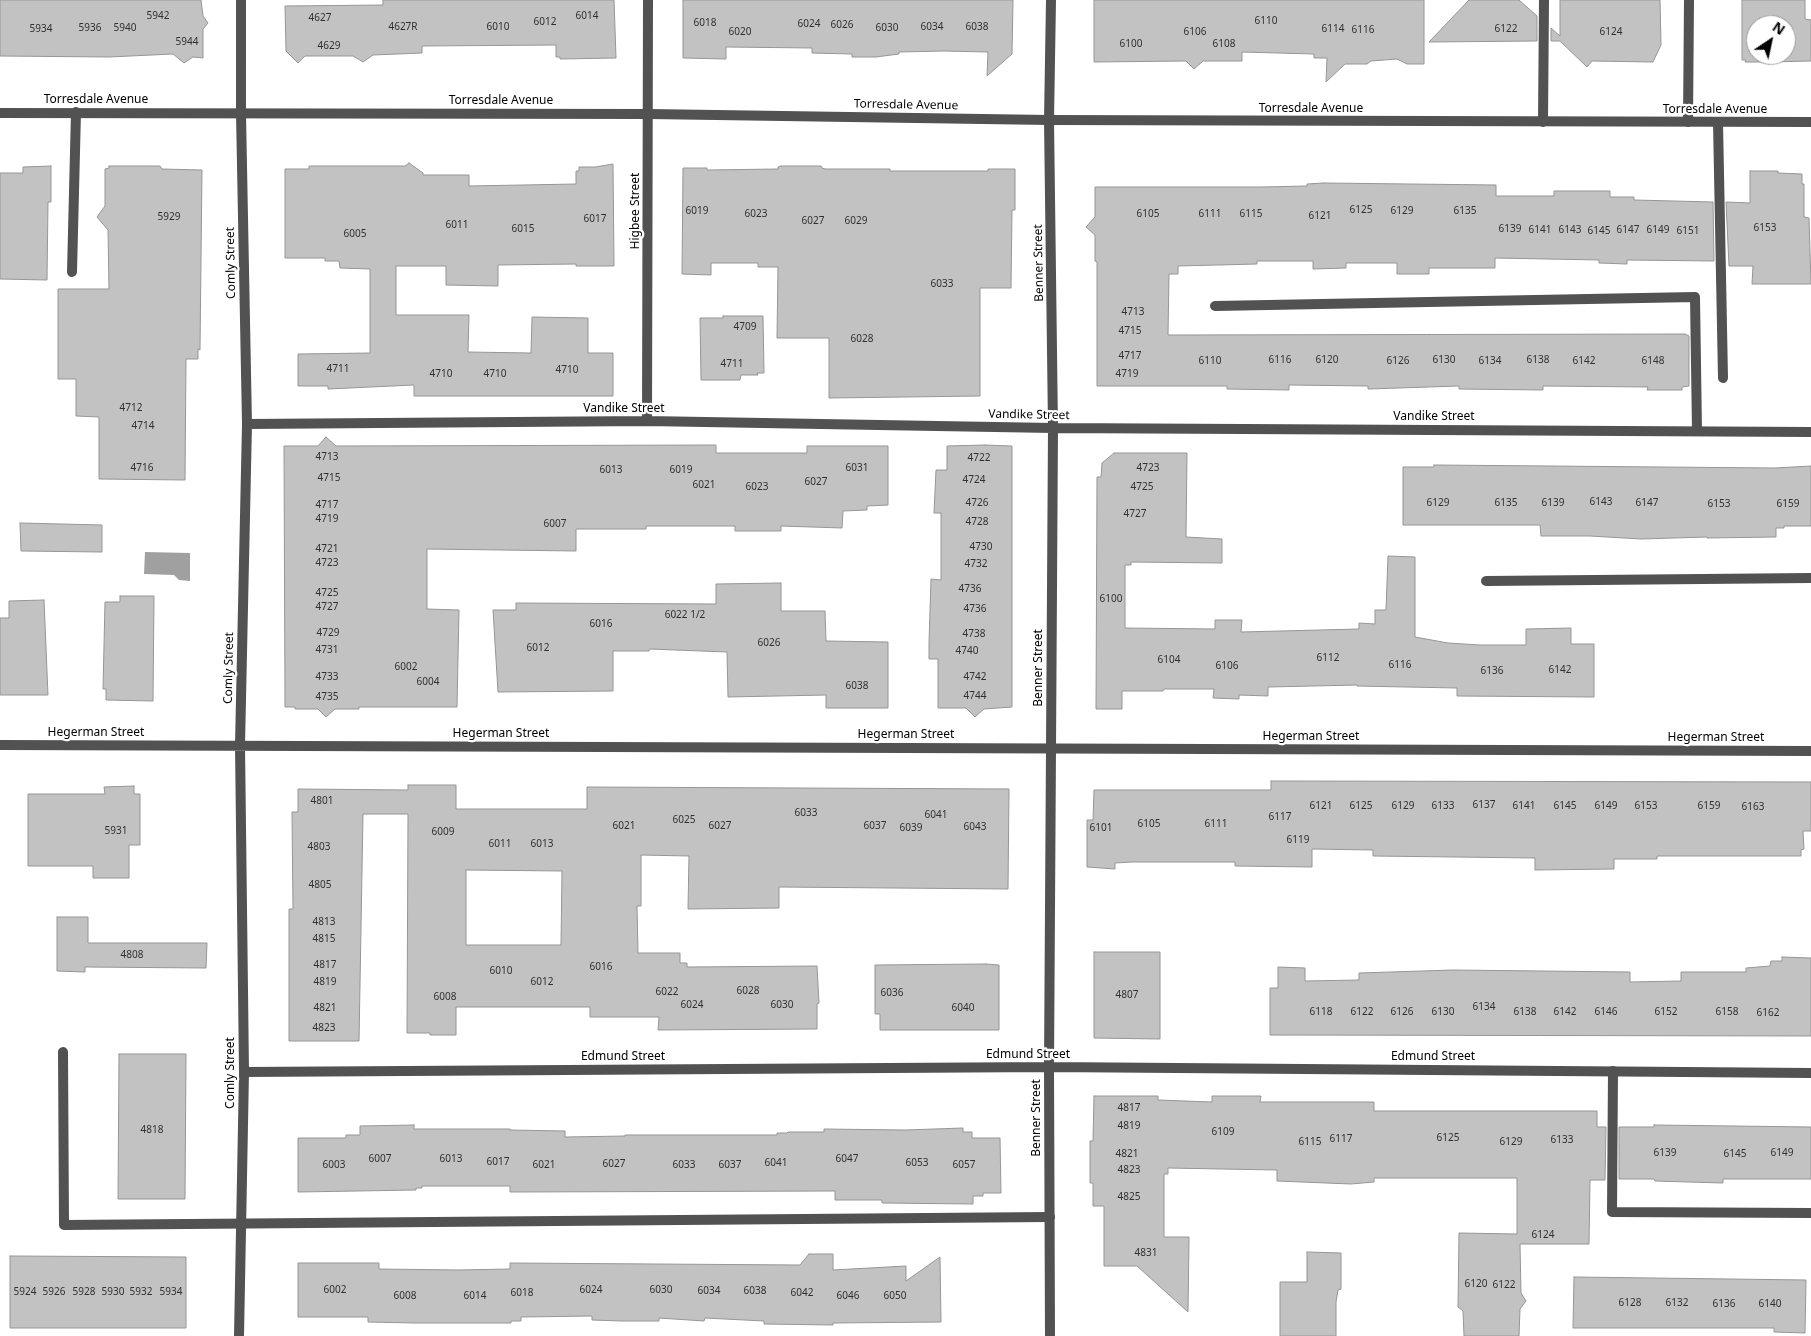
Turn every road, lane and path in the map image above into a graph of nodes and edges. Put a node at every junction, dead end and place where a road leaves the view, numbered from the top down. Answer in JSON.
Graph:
{"nodes":[{"id":1,"x":241,"y":0,"type":"edge"},
{"id":2,"x":648,"y":0,"type":"edge"},
{"id":3,"x":1051,"y":0,"type":"edge"},
{"id":4,"x":1544,"y":0,"type":"edge"},
{"id":5,"x":1689,"y":0,"type":"edge"},
{"id":6,"x":76,"y":112,"type":"junction"},
{"id":7,"x":0,"y":113,"type":"edge"},
{"id":8,"x":241,"y":114,"type":"junction"},
{"id":9,"x":649,"y":114,"type":"junction"},
{"id":10,"x":1049,"y":120,"type":"junction"},
{"id":11,"x":1543,"y":122,"type":"junction"},
{"id":12,"x":1688,"y":122,"type":"junction"},
{"id":13,"x":1718,"y":122,"type":"junction"},
{"id":14,"x":1811,"y":122,"type":"edge"},
{"id":15,"x":72,"y":272,"type":"dead end"},
{"id":16,"x":1215,"y":306,"type":"dead end"},
{"id":17,"x":1723,"y":378,"type":"dead end"},
{"id":18,"x":647,"y":421,"type":"junction"},
{"id":19,"x":247,"y":424,"type":"junction"},
{"id":20,"x":1053,"y":428,"type":"junction"},
{"id":21,"x":1697,"y":431,"type":"junction"},
{"id":22,"x":1811,"y":432,"type":"edge"},
{"id":23,"x":1811,"y":578,"type":"edge"},
{"id":24,"x":1486,"y":581,"type":"dead end"},
{"id":25,"x":0,"y":745,"type":"edge"},
{"id":26,"x":240,"y":745,"type":"junction"},
{"id":27,"x":1051,"y":748,"type":"junction"},
{"id":28,"x":1811,"y":751,"type":"edge"},
{"id":29,"x":63,"y":1052,"type":"dead end"},
{"id":30,"x":1049,"y":1067,"type":"junction"},
{"id":31,"x":1612,"y":1071,"type":"junction"},
{"id":32,"x":244,"y":1072,"type":"junction"},
{"id":33,"x":1811,"y":1073,"type":"edge"},
{"id":34,"x":1811,"y":1213,"type":"edge"},
{"id":35,"x":1050,"y":1217,"type":"junction"},
{"id":36,"x":241,"y":1224,"type":"junction"},
{"id":37,"x":238,"y":1336,"type":"edge"},
{"id":38,"x":1050,"y":1336,"type":"edge"}],
"edges":[{"from":1,"to":8,"type":"street","name":"Comly Street"},
{"from":2,"to":9,"type":"street","name":"Higbee Street"},
{"from":3,"to":10,"type":"street","name":"Benner Street"},
{"from":4,"to":11,"type":"street"},
{"from":5,"to":12,"type":"street"},
{"from":6,"to":7,"type":"street","name":"Torresdale Avenue"},
{"from":6,"to":8,"type":"street","name":"Torresdale Avenue"},
{"from":6,"to":15,"type":"street"},
{"from":8,"to":9,"type":"street","name":"Torresdale Avenue"},
{"from":8,"to":19,"type":"street","name":"Comly Street"},
{"from":9,"to":10,"type":"street","name":"Torresdale Avenue"},
{"from":9,"to":18,"type":"street","name":"Higbee Street"},
{"from":10,"to":11,"type":"street","name":"Torresdale Avenue"},
{"from":10,"to":20,"type":"street","name":"Benner Street"},
{"from":11,"to":12,"type":"street","name":"Torresdale Avenue"},
{"from":12,"to":13,"type":"street","name":"Torresdale Avenue"},
{"from":13,"to":14,"type":"street","name":"Torresdale Avenue"},
{"from":13,"to":17,"type":"street"},
{"from":16,"to":21,"type":"street"},
{"from":18,"to":19,"type":"street","name":"Vandike Street"},
{"from":18,"to":20,"type":"street","name":"Vandike Street"},
{"from":19,"to":26,"type":"street","name":"Comly Street"},
{"from":20,"to":21,"type":"street","name":"Vandike Street"},
{"from":20,"to":27,"type":"street","name":"Benner Street"},
{"from":21,"to":22,"type":"street","name":"Vandike Street"},
{"from":23,"to":24,"type":"street"},
{"from":25,"to":26,"type":"street","name":"Hegerman Street"},
{"from":26,"to":27,"type":"street","name":"Hegerman Street"},
{"from":26,"to":32,"type":"street","name":"Comly Street"},
{"from":27,"to":28,"type":"street","name":"Hegerman Street"},
{"from":27,"to":30,"type":"street","name":"Benner Street"},
{"from":29,"to":36,"type":"street"},
{"from":30,"to":31,"type":"street","name":"Edmund Street"},
{"from":30,"to":32,"type":"street","name":"Edmund Street"},
{"from":30,"to":35,"type":"street","name":"Benner Street"},
{"from":31,"to":33,"type":"street","name":"Edmund Street"},
{"from":31,"to":34,"type":"street"},
{"from":32,"to":36,"type":"street","name":"Comly Street"},
{"from":35,"to":36,"type":"street"},
{"from":35,"to":38,"type":"street","name":"Benner Street"},
{"from":36,"to":37,"type":"street","name":"Comly Street"}]}
